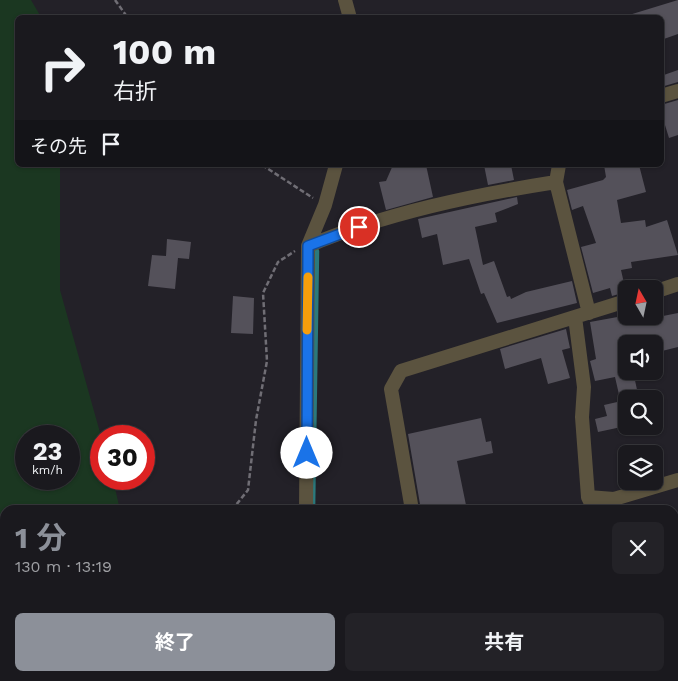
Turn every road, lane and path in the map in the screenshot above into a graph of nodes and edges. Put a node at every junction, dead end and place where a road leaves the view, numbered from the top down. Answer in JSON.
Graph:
{"nodes":[{"id":1,"x":115,"y":0,"type":"edge"},
{"id":2,"x":345,"y":0,"type":"edge"},
{"id":3,"x":126,"y":15,"type":"edge"},
{"id":4,"x":349,"y":15,"type":"edge"},
{"id":5,"x":678,"y":91,"type":"edge"},
{"id":6,"x":664,"y":95,"type":"edge"},
{"id":7,"x":265,"y":167,"type":"edge"},
{"id":8,"x":335,"y":167,"type":"edge"},
{"id":9,"x":559,"y":167,"type":"edge"},
{"id":10,"x":556,"y":182,"type":"junction"},
{"id":11,"x":325,"y":205,"type":"junction"},
{"id":12,"x":309,"y":244,"type":"junction"},
{"id":13,"x":678,"y":284,"type":"edge"},
{"id":14,"x":663,"y":289,"type":"edge"},
{"id":15,"x":618,"y":304,"type":"edge"},
{"id":16,"x":582,"y":315,"type":"junction"},
{"id":17,"x":678,"y":480,"type":"edge"},
{"id":18,"x":591,"y":503,"type":"edge"},
{"id":19,"x":236,"y":505,"type":"edge"},
{"id":20,"x":306,"y":505,"type":"edge"},
{"id":21,"x":411,"y":505,"type":"edge"}],
"edges":[{"from":1,"to":3,"type":"path"},
{"from":2,"to":4,"type":"street"},
{"from":5,"to":6,"type":"street"},
{"from":7,"to":11,"type":"path"},
{"from":8,"to":11,"type":"street"},
{"from":9,"to":10,"type":"street"},
{"from":10,"to":12,"type":"street"},
{"from":10,"to":16,"type":"street"},
{"from":11,"to":12,"type":"street"},
{"from":12,"to":19,"type":"path"},
{"from":12,"to":20,"type":"street"},
{"from":13,"to":14,"type":"street"},
{"from":15,"to":16,"type":"street"},
{"from":16,"to":18,"type":"street"},
{"from":16,"to":21,"type":"street"},
{"from":17,"to":18,"type":"street"}]}
